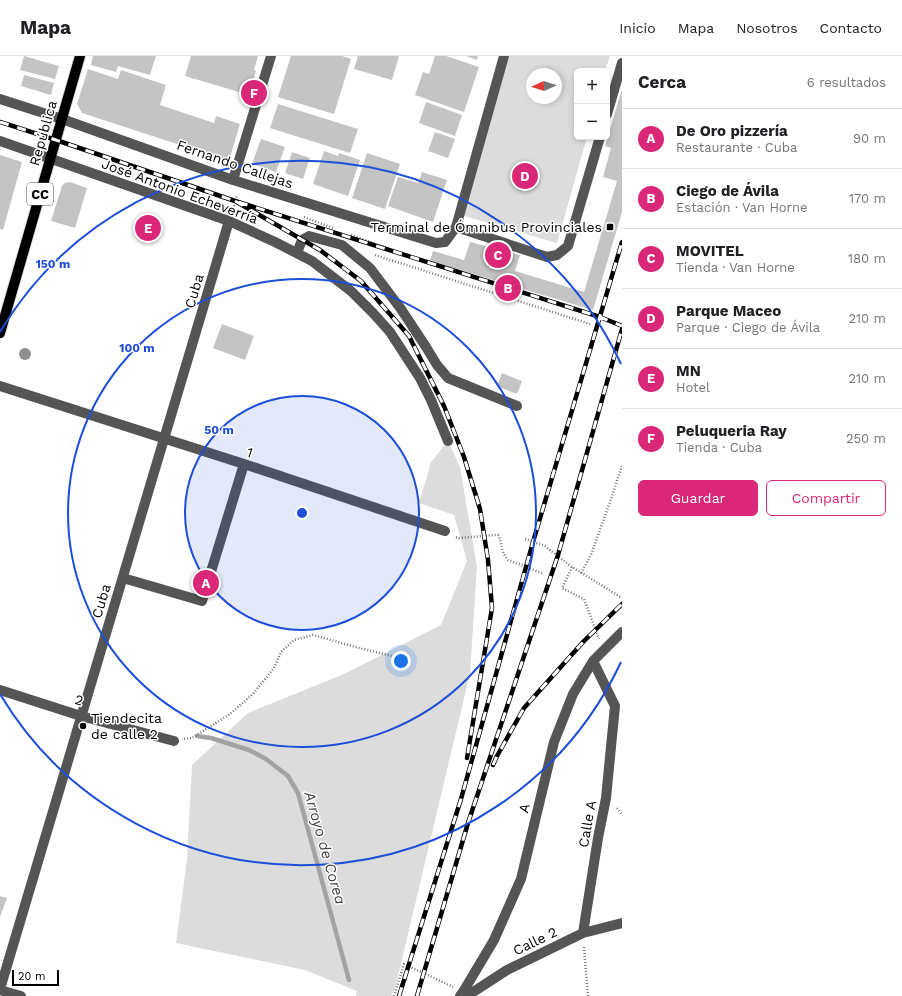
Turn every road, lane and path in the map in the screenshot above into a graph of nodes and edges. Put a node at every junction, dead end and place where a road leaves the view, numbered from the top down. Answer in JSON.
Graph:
{"nodes":[{"id":1,"x":80,"y":56,"type":"edge"},
{"id":2,"x":271,"y":56,"type":"edge"},
{"id":3,"x":504,"y":56,"type":"edge"},
{"id":4,"x":622,"y":63,"type":"edge"},
{"id":5,"x":0,"y":99,"type":"edge"},
{"id":6,"x":610,"y":104,"type":"edge"},
{"id":7,"x":62,"y":119,"type":"junction"},
{"id":8,"x":599,"y":140,"type":"edge"},
{"id":9,"x":0,"y":141,"type":"edge"},
{"id":10,"x":51,"y":159,"type":"junction"},
{"id":11,"x":233,"y":180,"type":"junction"},
{"id":12,"x":239,"y":192,"type":"dead end"},
{"id":13,"x":304,"y":217,"type":"dead end"},
{"id":14,"x":229,"y":221,"type":"junction"},
{"id":15,"x":456,"y":227,"type":"junction"},
{"id":16,"x":340,"y":230,"type":"dead end"},
{"id":17,"x":347,"y":233,"type":"dead end"},
{"id":18,"x":390,"y":249,"type":"dead end"},
{"id":19,"x":297,"y":253,"type":"junction"},
{"id":20,"x":371,"y":253,"type":"dead end"},
{"id":21,"x":590,"y":324,"type":"dead end"},
{"id":22,"x":0,"y":333,"type":"edge"},
{"id":23,"x":0,"y":386,"type":"edge"},
{"id":24,"x":517,"y":406,"type":"dead end"},
{"id":25,"x":164,"y":439,"type":"junction"},
{"id":26,"x":448,"y":441,"type":"dead end"},
{"id":27,"x":244,"y":464,"type":"junction"},
{"id":28,"x":622,"y":466,"type":"edge"},
{"id":29,"x":445,"y":531,"type":"joint"},
{"id":30,"x":526,"y":539,"type":"dead end"},
{"id":31,"x":572,"y":567,"type":"junction"},
{"id":32,"x":581,"y":573,"type":"junction"},
{"id":33,"x":544,"y":574,"type":"dead end"},
{"id":34,"x":123,"y":578,"type":"junction"},
{"id":35,"x":622,"y":598,"type":"edge"},
{"id":36,"x":622,"y":632,"type":"edge"},
{"id":37,"x":604,"y":650,"type":"junction"},
{"id":38,"x":409,"y":660,"type":"dead end"},
{"id":39,"x":593,"y":661,"type":"junction"},
{"id":40,"x":0,"y":690,"type":"edge"},
{"id":41,"x":81,"y":716,"type":"junction"},
{"id":42,"x":174,"y":741,"type":"joint"},
{"id":43,"x":622,"y":923,"type":"edge"},
{"id":44,"x":584,"y":933,"type":"junction"},
{"id":45,"x":0,"y":990,"type":"edge"},
{"id":46,"x":463,"y":995,"type":"edge"},
{"id":47,"x":21,"y":996,"type":"edge"},
{"id":48,"x":394,"y":996,"type":"edge"},
{"id":49,"x":588,"y":996,"type":"edge"}],
"edges":[{"from":1,"to":7,"type":"main road","name":"República","number":"CC"},
{"from":2,"to":11,"type":"street"},
{"from":3,"to":15,"type":"street"},
{"from":4,"to":6,"type":"street"},
{"from":5,"to":7,"type":"street","name":"Fernando Callejas"},
{"from":7,"to":10,"type":"main road","name":"República","number":"CC"},
{"from":7,"to":11,"type":"street","name":"Fernando Callejas"},
{"from":8,"to":15,"type":"street"},
{"from":9,"to":10,"type":"street","name":"José Antonio Echeverría"},
{"from":10,"to":14,"type":"street","name":"José Antonio Echeverría"},
{"from":10,"to":22,"type":"main road","name":"República","number":"CC"},
{"from":11,"to":15,"type":"street","name":"Fernando Callejas"},
{"from":12,"to":14,"type":"path"},
{"from":13,"to":16,"type":"path"},
{"from":14,"to":19,"type":"street","name":"José Antonio Echeverría"},
{"from":14,"to":25,"type":"street","name":"Cuba"},
{"from":17,"to":18,"type":"path"},
{"from":19,"to":24,"type":"street"},
{"from":19,"to":26,"type":"street","name":"José Antonio Echeverría"},
{"from":20,"to":21,"type":"path"},
{"from":23,"to":25,"type":"street","name":"1"},
{"from":25,"to":27,"type":"street","name":"1"},
{"from":25,"to":34,"type":"street","name":"Cuba"},
{"from":27,"to":29,"type":"street","name":"1"},
{"from":27,"to":34,"type":"street"},
{"from":28,"to":32,"type":"path"},
{"from":29,"to":33,"type":"path"},
{"from":30,"to":31,"type":"path"},
{"from":31,"to":32,"type":"path"},
{"from":31,"to":37,"type":"path"},
{"from":32,"to":35,"type":"path"},
{"from":34,"to":41,"type":"street","name":"Cuba"},
{"from":36,"to":37,"type":"street","name":"A"},
{"from":37,"to":39,"type":"street","name":"A"},
{"from":38,"to":42,"type":"path"},
{"from":39,"to":44,"type":"street","name":"Calle A"},
{"from":39,"to":46,"type":"street","name":"A"},
{"from":40,"to":41,"type":"street","name":"2"},
{"from":41,"to":42,"type":"street","name":"2"},
{"from":41,"to":45,"type":"street","name":"Cuba"},
{"from":43,"to":44,"type":"street","name":"Calle 2"},
{"from":44,"to":46,"type":"street","name":"Calle 2"},
{"from":44,"to":49,"type":"path"},
{"from":45,"to":47,"type":"street"},
{"from":46,"to":48,"type":"path"}]}
